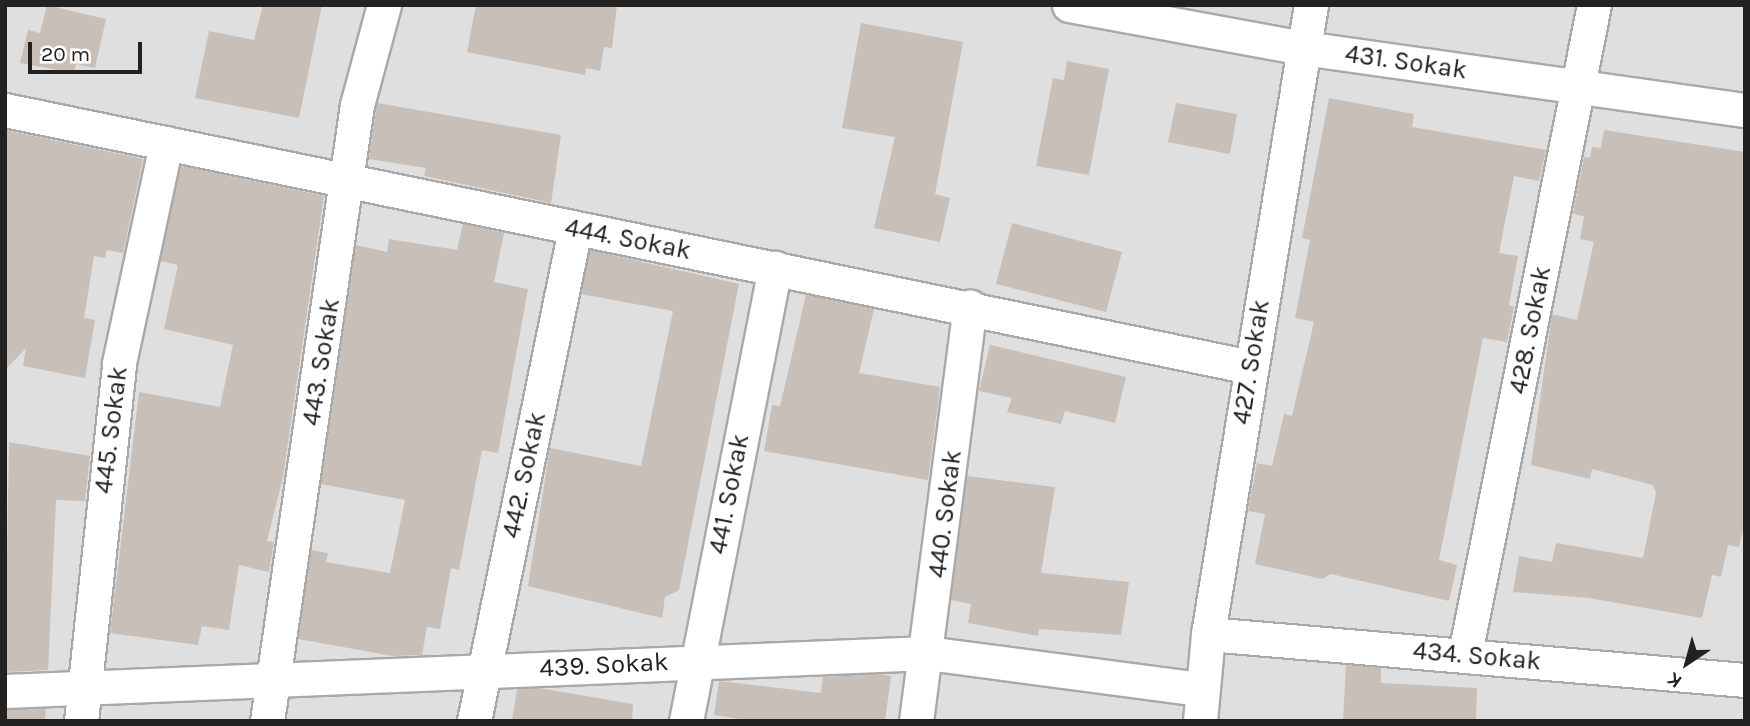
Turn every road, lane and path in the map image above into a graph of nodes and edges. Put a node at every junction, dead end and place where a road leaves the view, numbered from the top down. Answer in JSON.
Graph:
{"nodes":[{"id":1,"x":384,"y":5,"type":"edge"},
{"id":2,"x":1069,"y":5,"type":"edge"},
{"id":3,"x":1311,"y":5,"type":"edge"},
{"id":4,"x":1594,"y":5,"type":"edge"},
{"id":5,"x":1303,"y":48,"type":"junction"},
{"id":6,"x":1579,"y":85,"type":"junction"},
{"id":7,"x":5,"y":110,"type":"edge"},
{"id":8,"x":1745,"y":110,"type":"edge"},
{"id":9,"x":166,"y":143,"type":"junction"},
{"id":10,"x":349,"y":179,"type":"junction"},
{"id":11,"x":575,"y":229,"type":"junction"},
{"id":12,"x":775,"y":268,"type":"junction"},
{"id":13,"x":970,"y":306,"type":"junction"},
{"id":14,"x":1250,"y":367,"type":"junction"},
{"id":15,"x":1208,"y":634,"type":"junction"},
{"id":16,"x":927,"y":653,"type":"junction"},
{"id":17,"x":1465,"y":654,"type":"junction"},
{"id":18,"x":696,"y":660,"type":"junction"},
{"id":19,"x":483,"y":672,"type":"junction"},
{"id":20,"x":1745,"y":680,"type":"edge"},
{"id":21,"x":271,"y":682,"type":"junction"},
{"id":22,"x":5,"y":691,"type":"edge"},
{"id":23,"x":82,"y":705,"type":"edge"},
{"id":24,"x":1200,"y":705,"type":"edge"},
{"id":25,"x":267,"y":721,"type":"edge"},
{"id":26,"x":474,"y":721,"type":"edge"},
{"id":27,"x":686,"y":721,"type":"edge"},
{"id":28,"x":916,"y":721,"type":"edge"}],
"edges":[{"from":1,"to":10,"type":"street","name":"443. Sokak"},
{"from":2,"to":5,"type":"street","name":"431. Sokak"},
{"from":3,"to":5,"type":"street","name":"427. Sokak"},
{"from":4,"to":6,"type":"street","name":"428. Sokak"},
{"from":5,"to":6,"type":"street","name":"431. Sokak"},
{"from":5,"to":14,"type":"street","name":"427. Sokak"},
{"from":6,"to":8,"type":"street","name":"431. Sokak"},
{"from":6,"to":17,"type":"street","name":"428. Sokak"},
{"from":7,"to":9,"type":"street","name":"444. Sokak"},
{"from":9,"to":10,"type":"street","name":"444. Sokak"},
{"from":9,"to":23,"type":"street","name":"445. Sokak"},
{"from":10,"to":11,"type":"street","name":"444. Sokak"},
{"from":10,"to":21,"type":"street","name":"443. Sokak"},
{"from":11,"to":12,"type":"street","name":"444. Sokak"},
{"from":11,"to":19,"type":"street","name":"442. Sokak"},
{"from":12,"to":13,"type":"street","name":"444. Sokak"},
{"from":12,"to":18,"type":"street","name":"441. Sokak"},
{"from":13,"to":14,"type":"street","name":"444. Sokak"},
{"from":13,"to":16,"type":"street","name":"440. Sokak"},
{"from":14,"to":15,"type":"street","name":"427. Sokak"},
{"from":15,"to":17,"type":"street","name":"434. Sokak"},
{"from":15,"to":24,"type":"street","name":"427. Sokak"},
{"from":16,"to":18,"type":"street","name":"439. Sokak"},
{"from":16,"to":24,"type":"street","name":"439. Sokak"},
{"from":16,"to":28,"type":"street","name":"440. Sokak"},
{"from":17,"to":20,"type":"street","name":"434. Sokak"},
{"from":18,"to":19,"type":"street","name":"439. Sokak"},
{"from":18,"to":27,"type":"street","name":"441. Sokak"},
{"from":19,"to":21,"type":"street","name":"439. Sokak"},
{"from":19,"to":26,"type":"street","name":"442. Sokak"},
{"from":21,"to":23,"type":"street","name":"439. Sokak"},
{"from":21,"to":25,"type":"street","name":"443. Sokak"},
{"from":22,"to":23,"type":"street","name":"439. Sokak"}]}
